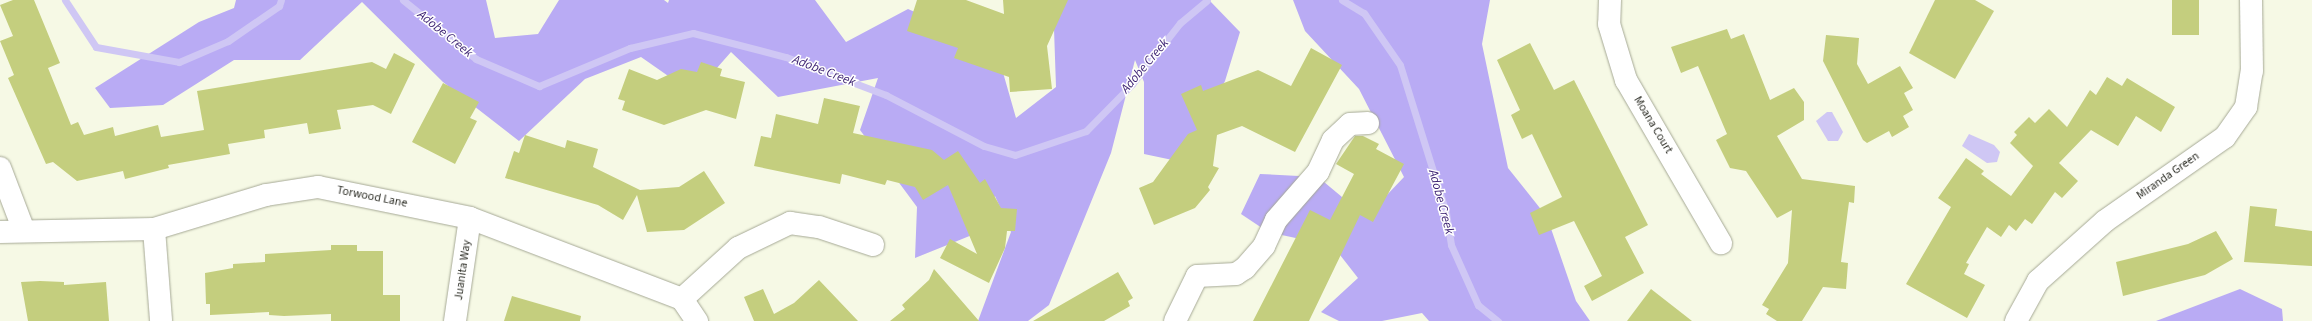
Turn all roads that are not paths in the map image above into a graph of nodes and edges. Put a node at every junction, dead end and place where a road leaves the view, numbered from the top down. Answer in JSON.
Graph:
{"nodes":[{"id":1,"x":1610,"y":0,"type":"edge"},
{"id":2,"x":2251,"y":0,"type":"edge"},
{"id":3,"x":1368,"y":124,"type":"dead end"},
{"id":4,"x":0,"y":168,"type":"edge"},
{"id":5,"x":470,"y":218,"type":"junction"},
{"id":6,"x":154,"y":229,"type":"junction"},
{"id":7,"x":24,"y":231,"type":"junction"},
{"id":8,"x":0,"y":232,"type":"edge"},
{"id":9,"x":1721,"y":243,"type":"dead end"},
{"id":10,"x":873,"y":245,"type":"dead end"},
{"id":11,"x":682,"y":299,"type":"junction"},
{"id":12,"x":161,"y":321,"type":"edge"},
{"id":13,"x":455,"y":321,"type":"edge"},
{"id":14,"x":697,"y":321,"type":"edge"},
{"id":15,"x":1175,"y":321,"type":"edge"},
{"id":16,"x":2016,"y":321,"type":"edge"}],
"edges":[{"from":1,"to":9,"type":"street","name":"Moana Court"},
{"from":2,"to":16,"type":"street","name":"Miranda Green"},
{"from":3,"to":15,"type":"street"},
{"from":4,"to":7,"type":"street"},
{"from":5,"to":6,"type":"street","name":"Torwood Lane"},
{"from":5,"to":11,"type":"street","name":"Torwood Lane"},
{"from":5,"to":13,"type":"street","name":"Juanita Way"},
{"from":6,"to":7,"type":"street","name":"Torwood Lane"},
{"from":6,"to":12,"type":"street"},
{"from":7,"to":8,"type":"street","name":"Torwood Lane"},
{"from":10,"to":11,"type":"street"},
{"from":11,"to":14,"type":"street"}]}
